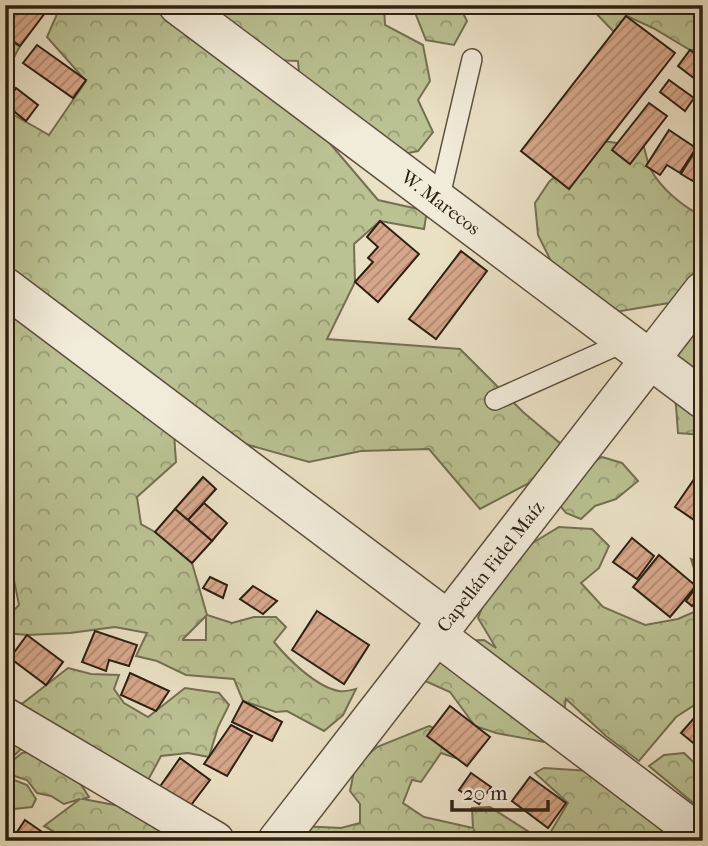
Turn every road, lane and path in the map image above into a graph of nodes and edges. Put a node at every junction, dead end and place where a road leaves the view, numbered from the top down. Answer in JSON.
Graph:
{"nodes":[{"id":1,"x":178,"y":5,"type":"edge"},
{"id":2,"x":472,"y":59,"type":"dead end"},
{"id":3,"x":439,"y":200,"type":"junction"},
{"id":4,"x":5,"y":286,"type":"edge"},
{"id":5,"x":703,"y":291,"type":"edge"},
{"id":6,"x":638,"y":349,"type":"junction"},
{"id":7,"x":703,"y":399,"type":"edge"},
{"id":8,"x":495,"y":400,"type":"dead end"},
{"id":9,"x":442,"y":628,"type":"junction"},
{"id":10,"x":5,"y":717,"type":"edge"},
{"id":11,"x":703,"y":837,"type":"edge"},
{"id":12,"x":215,"y":841,"type":"edge"},
{"id":13,"x":277,"y":841,"type":"edge"}],
"edges":[{"from":1,"to":3,"type":"street","name":"W. Marecos"},
{"from":2,"to":3,"type":"lane"},
{"from":3,"to":6,"type":"street","name":"W. Marecos"},
{"from":4,"to":9,"type":"street"},
{"from":5,"to":6,"type":"street","name":"Capellán Fidel Maíz"},
{"from":6,"to":7,"type":"street","name":"W. Marecos"},
{"from":6,"to":8,"type":"lane"},
{"from":6,"to":9,"type":"street","name":"Capellán Fidel Maíz"},
{"from":9,"to":11,"type":"street"},
{"from":9,"to":13,"type":"street","name":"Capellán Fidel Maíz"},
{"from":10,"to":12,"type":"street"}]}
